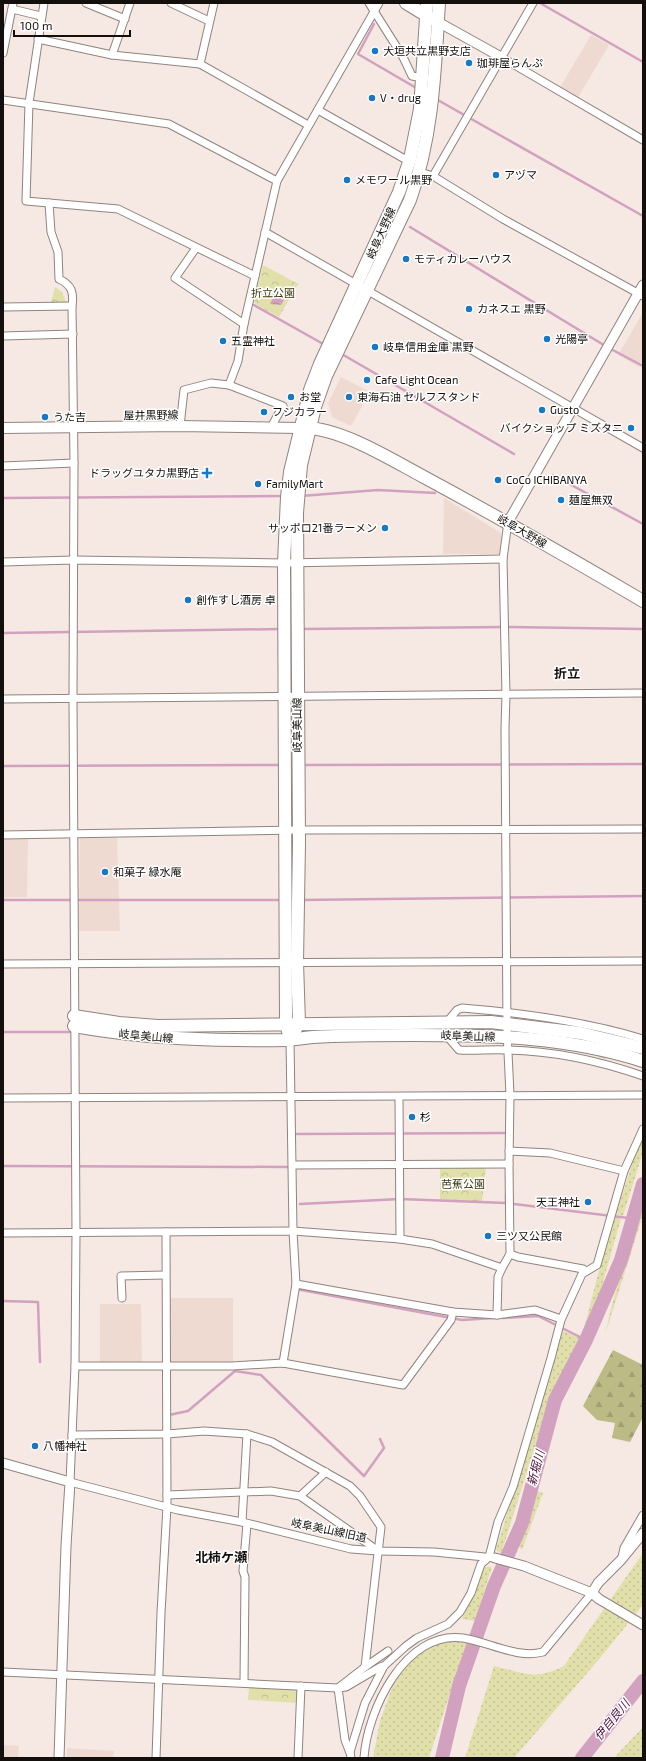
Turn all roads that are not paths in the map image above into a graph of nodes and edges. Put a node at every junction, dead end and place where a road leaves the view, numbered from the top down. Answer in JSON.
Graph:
{"nodes":[{"id":1,"x":44,"y":3,"type":"edge"},
{"id":2,"x":86,"y":3,"type":"edge"},
{"id":3,"x":130,"y":3,"type":"edge"},
{"id":4,"x":171,"y":3,"type":"edge"},
{"id":5,"x":214,"y":3,"type":"edge"},
{"id":6,"x":369,"y":3,"type":"edge"},
{"id":7,"x":379,"y":3,"type":"edge"},
{"id":8,"x":406,"y":3,"type":"edge"},
{"id":9,"x":427,"y":3,"type":"edge"},
{"id":10,"x":439,"y":3,"type":"edge"},
{"id":11,"x":533,"y":3,"type":"edge"},
{"id":12,"x":12,"y":6,"type":"edge"},
{"id":13,"x":375,"y":12,"type":"junction"},
{"id":14,"x":41,"y":16,"type":"junction"},
{"id":15,"x":427,"y":16,"type":"junction"},
{"id":16,"x":125,"y":19,"type":"junction"},
{"id":17,"x":209,"y":21,"type":"junction"},
{"id":18,"x":438,"y":22,"type":"junction"},
{"id":19,"x":38,"y":39,"type":"junction"},
{"id":20,"x":3,"y":53,"type":"edge"},
{"id":21,"x":112,"y":55,"type":"junction"},
{"id":22,"x":501,"y":57,"type":"junction"},
{"id":23,"x":200,"y":64,"type":"junction"},
{"id":24,"x":423,"y":78,"type":"junction"},
{"id":25,"x":3,"y":100,"type":"edge"},
{"id":26,"x":29,"y":103,"type":"junction"},
{"id":27,"x":318,"y":110,"type":"junction"},
{"id":28,"x":308,"y":126,"type":"junction"},
{"id":29,"x":643,"y":140,"type":"edge"},
{"id":30,"x":410,"y":158,"type":"junction"},
{"id":31,"x":420,"y":172,"type":"junction"},
{"id":32,"x":433,"y":176,"type":"junction"},
{"id":33,"x":277,"y":181,"type":"junction"},
{"id":34,"x":49,"y":203,"type":"junction"},
{"id":35,"x":265,"y":232,"type":"junction"},
{"id":36,"x":196,"y":248,"type":"junction"},
{"id":37,"x":255,"y":276,"type":"junction"},
{"id":38,"x":643,"y":285,"type":"edge"},
{"id":39,"x":362,"y":288,"type":"junction"},
{"id":40,"x":640,"y":295,"type":"edge"},
{"id":41,"x":72,"y":306,"type":"junction"},
{"id":42,"x":3,"y":307,"type":"edge"},
{"id":43,"x":244,"y":324,"type":"junction"},
{"id":44,"x":73,"y":334,"type":"junction"},
{"id":45,"x":3,"y":336,"type":"edge"},
{"id":46,"x":229,"y":385,"type":"junction"},
{"id":47,"x":574,"y":408,"type":"junction"},
{"id":48,"x":180,"y":426,"type":"junction"},
{"id":49,"x":271,"y":427,"type":"junction"},
{"id":50,"x":3,"y":428,"type":"edge"},
{"id":51,"x":74,"y":428,"type":"junction"},
{"id":52,"x":305,"y":428,"type":"junction"},
{"id":53,"x":643,"y":448,"type":"edge"},
{"id":54,"x":74,"y":463,"type":"junction"},
{"id":55,"x":3,"y":466,"type":"edge"},
{"id":56,"x":508,"y":522,"type":"junction"},
{"id":57,"x":503,"y":559,"type":"junction"},
{"id":58,"x":73,"y":560,"type":"junction"},
{"id":59,"x":3,"y":562,"type":"edge"},
{"id":60,"x":284,"y":563,"type":"junction"},
{"id":61,"x":297,"y":563,"type":"junction"},
{"id":62,"x":643,"y":601,"type":"edge"},
{"id":63,"x":643,"y":693,"type":"edge"},
{"id":64,"x":506,"y":695,"type":"junction"},
{"id":65,"x":291,"y":696,"type":"junction"},
{"id":66,"x":73,"y":698,"type":"junction"},
{"id":67,"x":3,"y":699,"type":"edge"},
{"id":68,"x":506,"y":828,"type":"junction"},
{"id":69,"x":643,"y":829,"type":"edge"},
{"id":70,"x":285,"y":830,"type":"junction"},
{"id":71,"x":299,"y":830,"type":"junction"},
{"id":72,"x":74,"y":834,"type":"junction"},
{"id":73,"x":3,"y":836,"type":"edge"},
{"id":74,"x":643,"y":961,"type":"edge"},
{"id":75,"x":291,"y":962,"type":"junction"},
{"id":76,"x":508,"y":962,"type":"junction"},
{"id":77,"x":74,"y":963,"type":"junction"},
{"id":78,"x":3,"y":964,"type":"edge"},
{"id":79,"x":507,"y":1011,"type":"junction"},
{"id":80,"x":74,"y":1021,"type":"junction"},
{"id":81,"x":448,"y":1022,"type":"junction"},
{"id":82,"x":286,"y":1023,"type":"junction"},
{"id":83,"x":299,"y":1023,"type":"junction"},
{"id":84,"x":507,"y":1024,"type":"junction"},
{"id":85,"x":446,"y":1035,"type":"junction"},
{"id":86,"x":507,"y":1037,"type":"junction"},
{"id":87,"x":643,"y":1039,"type":"edge"},
{"id":88,"x":290,"y":1040,"type":"junction"},
{"id":89,"x":643,"y":1048,"type":"edge"},
{"id":90,"x":508,"y":1050,"type":"junction"},
{"id":91,"x":643,"y":1061,"type":"edge"},
{"id":92,"x":643,"y":1076,"type":"edge"},
{"id":93,"x":510,"y":1095,"type":"junction"},
{"id":94,"x":643,"y":1095,"type":"edge"},
{"id":95,"x":293,"y":1096,"type":"junction"},
{"id":96,"x":399,"y":1097,"type":"junction"},
{"id":97,"x":3,"y":1098,"type":"edge"},
{"id":98,"x":74,"y":1098,"type":"junction"},
{"id":99,"x":643,"y":1129,"type":"edge"},
{"id":100,"x":509,"y":1151,"type":"junction"},
{"id":101,"x":400,"y":1164,"type":"junction"},
{"id":102,"x":509,"y":1164,"type":"junction"},
{"id":103,"x":293,"y":1165,"type":"junction"},
{"id":104,"x":624,"y":1171,"type":"junction"},
{"id":105,"x":293,"y":1231,"type":"junction"},
{"id":106,"x":166,"y":1232,"type":"junction"},
{"id":107,"x":3,"y":1233,"type":"edge"},
{"id":108,"x":76,"y":1233,"type":"junction"},
{"id":109,"x":400,"y":1239,"type":"junction"},
{"id":110,"x":510,"y":1254,"type":"junction"},
{"id":111,"x":502,"y":1268,"type":"junction"},
{"id":112,"x":586,"y":1271,"type":"junction"},
{"id":113,"x":165,"y":1276,"type":"junction"},
{"id":114,"x":296,"y":1284,"type":"junction"},
{"id":115,"x":122,"y":1298,"type":"dead end"},
{"id":116,"x":453,"y":1312,"type":"junction"},
{"id":117,"x":497,"y":1315,"type":"junction"},
{"id":118,"x":561,"y":1319,"type":"junction"},
{"id":119,"x":283,"y":1363,"type":"junction"},
{"id":120,"x":75,"y":1366,"type":"junction"},
{"id":121,"x":166,"y":1366,"type":"junction"},
{"id":122,"x":167,"y":1434,"type":"junction"},
{"id":123,"x":247,"y":1434,"type":"junction"},
{"id":124,"x":72,"y":1435,"type":"junction"},
{"id":125,"x":3,"y":1463,"type":"edge"},
{"id":126,"x":326,"y":1472,"type":"junction"},
{"id":127,"x":70,"y":1482,"type":"junction"},
{"id":128,"x":244,"y":1493,"type":"junction"},
{"id":129,"x":167,"y":1495,"type":"junction"},
{"id":130,"x":300,"y":1496,"type":"junction"},
{"id":131,"x":167,"y":1506,"type":"junction"},
{"id":132,"x":643,"y":1515,"type":"edge"},
{"id":133,"x":245,"y":1523,"type":"junction"},
{"id":134,"x":643,"y":1533,"type":"edge"},
{"id":135,"x":378,"y":1551,"type":"junction"},
{"id":136,"x":492,"y":1557,"type":"junction"},
{"id":137,"x":621,"y":1560,"type":"junction"},
{"id":138,"x":596,"y":1596,"type":"junction"},
{"id":139,"x":448,"y":1624,"type":"junction"},
{"id":140,"x":643,"y":1625,"type":"edge"},
{"id":141,"x":451,"y":1637,"type":"junction"},
{"id":142,"x":388,"y":1651,"type":"dead end"},
{"id":143,"x":384,"y":1666,"type":"junction"},
{"id":144,"x":365,"y":1667,"type":"junction"},
{"id":145,"x":3,"y":1672,"type":"edge"},
{"id":146,"x":62,"y":1675,"type":"junction"},
{"id":147,"x":159,"y":1679,"type":"junction"},
{"id":148,"x":244,"y":1683,"type":"junction"},
{"id":149,"x":301,"y":1686,"type":"junction"},
{"id":150,"x":338,"y":1688,"type":"junction"},
{"id":151,"x":349,"y":1756,"type":"edge"},
{"id":152,"x":58,"y":1758,"type":"edge"},
{"id":153,"x":156,"y":1758,"type":"edge"},
{"id":154,"x":298,"y":1758,"type":"edge"},
{"id":155,"x":364,"y":1758,"type":"edge"}],
"edges":[{"from":1,"to":14,"type":"street"},
{"from":2,"to":16,"type":"street"},
{"from":3,"to":16,"type":"street"},
{"from":4,"to":17,"type":"street"},
{"from":5,"to":17,"type":"street"},
{"from":6,"to":13,"type":"street"},
{"from":7,"to":13,"type":"street"},
{"from":8,"to":15,"type":"main road"},
{"from":9,"to":15,"type":"main road"},
{"from":10,"to":18,"type":"main road"},
{"from":11,"to":22,"type":"street"},
{"from":12,"to":14,"type":"street"},
{"from":12,"to":20,"type":"street"},
{"from":13,"to":24,"type":"street"},
{"from":13,"to":27,"type":"street"},
{"from":14,"to":19,"type":"street"},
{"from":15,"to":18,"type":"main road"},
{"from":15,"to":24,"type":"main road","name":"岐阜大野線"},
{"from":16,"to":21,"type":"street"},
{"from":17,"to":23,"type":"street"},
{"from":18,"to":22,"type":"street"},
{"from":18,"to":31,"type":"main road","name":"岐阜大野線"},
{"from":19,"to":21,"type":"street"},
{"from":19,"to":26,"type":"street"},
{"from":21,"to":23,"type":"street"},
{"from":22,"to":29,"type":"street"},
{"from":22,"to":32,"type":"street"},
{"from":23,"to":28,"type":"street"},
{"from":24,"to":30,"type":"main road","name":"岐阜大野線"},
{"from":25,"to":26,"type":"street"},
{"from":26,"to":33,"type":"street"},
{"from":26,"to":34,"type":"street"},
{"from":27,"to":28,"type":"street"},
{"from":27,"to":30,"type":"street"},
{"from":28,"to":33,"type":"street"},
{"from":30,"to":39,"type":"main road","name":"岐阜大野線"},
{"from":31,"to":32,"type":"street"},
{"from":31,"to":39,"type":"main road","name":"岐阜大野線"},
{"from":32,"to":40,"type":"street"},
{"from":33,"to":35,"type":"street"},
{"from":34,"to":36,"type":"street"},
{"from":34,"to":41,"type":"street"},
{"from":35,"to":37,"type":"street"},
{"from":35,"to":39,"type":"street"},
{"from":36,"to":37,"type":"street"},
{"from":36,"to":43,"type":"street"},
{"from":37,"to":43,"type":"street"},
{"from":38,"to":40,"type":"street"},
{"from":39,"to":47,"type":"street"},
{"from":39,"to":52,"type":"main road","name":"岐阜大野線"},
{"from":40,"to":47,"type":"street"},
{"from":41,"to":42,"type":"street"},
{"from":41,"to":44,"type":"street"},
{"from":43,"to":46,"type":"street"},
{"from":44,"to":45,"type":"street"},
{"from":44,"to":51,"type":"street"},
{"from":46,"to":48,"type":"street"},
{"from":46,"to":49,"type":"street"},
{"from":47,"to":53,"type":"street"},
{"from":47,"to":56,"type":"street"},
{"from":48,"to":49,"type":"main road","name":"屋井黒野線"},
{"from":48,"to":51,"type":"main road","name":"屋井黒野線"},
{"from":49,"to":52,"type":"main road","name":"屋井黒野線"},
{"from":50,"to":51,"type":"main road","name":"屋井黒野線"},
{"from":51,"to":54,"type":"street"},
{"from":52,"to":56,"type":"main road","name":"岐阜大野線"},
{"from":52,"to":60,"type":"main road","name":"岐阜美山線"},
{"from":52,"to":61,"type":"main road","name":"岐阜美山線"},
{"from":54,"to":55,"type":"street"},
{"from":54,"to":58,"type":"street"},
{"from":56,"to":57,"type":"street"},
{"from":56,"to":62,"type":"main road","name":"岐阜大野線"},
{"from":57,"to":61,"type":"street"},
{"from":57,"to":64,"type":"street"},
{"from":58,"to":59,"type":"street"},
{"from":58,"to":60,"type":"street"},
{"from":58,"to":66,"type":"street"},
{"from":60,"to":61,"type":"street"},
{"from":60,"to":65,"type":"main road","name":"岐阜美山線"},
{"from":61,"to":65,"type":"main road","name":"岐阜美山線"},
{"from":63,"to":64,"type":"street"},
{"from":64,"to":65,"type":"street"},
{"from":64,"to":68,"type":"street"},
{"from":65,"to":66,"type":"street"},
{"from":65,"to":70,"type":"main road","name":"岐阜美山線"},
{"from":65,"to":71,"type":"main road","name":"岐阜美山線"},
{"from":66,"to":67,"type":"street"},
{"from":66,"to":72,"type":"street"},
{"from":68,"to":69,"type":"street"},
{"from":68,"to":71,"type":"street"},
{"from":68,"to":76,"type":"street"},
{"from":70,"to":71,"type":"street"},
{"from":70,"to":72,"type":"street"},
{"from":70,"to":75,"type":"main road","name":"岐阜美山線"},
{"from":71,"to":75,"type":"main road","name":"岐阜美山線"},
{"from":72,"to":73,"type":"street"},
{"from":72,"to":77,"type":"street"},
{"from":74,"to":76,"type":"street"},
{"from":75,"to":76,"type":"street"},
{"from":75,"to":77,"type":"street"},
{"from":75,"to":82,"type":"main road","name":"岐阜美山線"},
{"from":75,"to":83,"type":"main road","name":"岐阜美山線"},
{"from":76,"to":79,"type":"street"},
{"from":77,"to":78,"type":"street"},
{"from":77,"to":80,"type":"street"},
{"from":79,"to":81,"type":"street"},
{"from":79,"to":84,"type":"street"},
{"from":79,"to":87,"type":"street"},
{"from":80,"to":82,"type":"main road","name":"岐阜美山線"},
{"from":80,"to":88,"type":"main road","name":"岐阜美山線"},
{"from":80,"to":98,"type":"street"},
{"from":81,"to":83,"type":"main road","name":"岐阜美山線"},
{"from":81,"to":84,"type":"main road","name":"岐阜美山線"},
{"from":82,"to":83,"type":"main road","name":"岐阜美山線"},
{"from":82,"to":88,"type":"main road","name":"岐阜美山線"},
{"from":83,"to":88,"type":"main road","name":"岐阜美山線"},
{"from":84,"to":86,"type":"street"},
{"from":84,"to":89,"type":"main road","name":"岐阜美山線"},
{"from":85,"to":86,"type":"main road","name":"岐阜美山線"},
{"from":85,"to":88,"type":"main road","name":"岐阜美山線"},
{"from":85,"to":90,"type":"street"},
{"from":86,"to":90,"type":"street"},
{"from":86,"to":91,"type":"main road","name":"岐阜美山線"},
{"from":88,"to":95,"type":"street"},
{"from":90,"to":92,"type":"street"},
{"from":90,"to":93,"type":"street"},
{"from":93,"to":94,"type":"street"},
{"from":93,"to":96,"type":"street"},
{"from":93,"to":100,"type":"street"},
{"from":95,"to":96,"type":"street"},
{"from":95,"to":98,"type":"street"},
{"from":95,"to":103,"type":"street"},
{"from":96,"to":101,"type":"street"},
{"from":97,"to":98,"type":"street"},
{"from":98,"to":108,"type":"street"},
{"from":99,"to":104,"type":"street"},
{"from":100,"to":102,"type":"street"},
{"from":100,"to":104,"type":"street"},
{"from":101,"to":102,"type":"street"},
{"from":101,"to":103,"type":"street"},
{"from":101,"to":109,"type":"street"},
{"from":102,"to":110,"type":"street"},
{"from":103,"to":105,"type":"street"},
{"from":104,"to":112,"type":"street"},
{"from":105,"to":106,"type":"street"},
{"from":105,"to":109,"type":"street"},
{"from":105,"to":114,"type":"street"},
{"from":106,"to":108,"type":"street"},
{"from":106,"to":113,"type":"street"},
{"from":107,"to":108,"type":"street"},
{"from":108,"to":120,"type":"street"},
{"from":109,"to":111,"type":"street"},
{"from":110,"to":111,"type":"street"},
{"from":110,"to":112,"type":"street"},
{"from":111,"to":117,"type":"street"},
{"from":112,"to":118,"type":"street"},
{"from":113,"to":115,"type":"street"},
{"from":113,"to":121,"type":"street"},
{"from":114,"to":116,"type":"street"},
{"from":114,"to":119,"type":"street"},
{"from":116,"to":117,"type":"street"},
{"from":116,"to":119,"type":"street"},
{"from":117,"to":118,"type":"street"},
{"from":118,"to":136,"type":"street"},
{"from":119,"to":121,"type":"street"},
{"from":120,"to":121,"type":"street"},
{"from":120,"to":124,"type":"street"},
{"from":121,"to":122,"type":"street"},
{"from":122,"to":123,"type":"street"},
{"from":122,"to":124,"type":"street"},
{"from":122,"to":129,"type":"street"},
{"from":123,"to":126,"type":"street"},
{"from":123,"to":128,"type":"street"},
{"from":124,"to":127,"type":"street"},
{"from":125,"to":127,"type":"street","name":"岐阜美山線旧道"},
{"from":126,"to":130,"type":"street"},
{"from":126,"to":135,"type":"street"},
{"from":127,"to":131,"type":"street","name":"岐阜美山線旧道"},
{"from":127,"to":146,"type":"street"},
{"from":128,"to":129,"type":"street"},
{"from":128,"to":130,"type":"street"},
{"from":128,"to":133,"type":"street"},
{"from":129,"to":131,"type":"street"},
{"from":130,"to":135,"type":"street"},
{"from":131,"to":133,"type":"street","name":"岐阜美山線旧道"},
{"from":131,"to":147,"type":"street"},
{"from":132,"to":137,"type":"street"},
{"from":133,"to":135,"type":"street","name":"岐阜美山線旧道"},
{"from":133,"to":148,"type":"street"},
{"from":134,"to":137,"type":"street"},
{"from":135,"to":136,"type":"street","name":"岐阜美山線旧道"},
{"from":135,"to":144,"type":"street"},
{"from":136,"to":138,"type":"street","name":"岐阜美山線旧道"},
{"from":136,"to":139,"type":"street"},
{"from":137,"to":138,"type":"street"},
{"from":138,"to":140,"type":"street","name":"岐阜美山線旧道"},
{"from":138,"to":141,"type":"street"},
{"from":139,"to":141,"type":"street"},
{"from":139,"to":143,"type":"street"},
{"from":141,"to":155,"type":"street"},
{"from":142,"to":144,"type":"street"},
{"from":143,"to":150,"type":"street"},
{"from":143,"to":151,"type":"street"},
{"from":144,"to":150,"type":"street"},
{"from":145,"to":146,"type":"street"},
{"from":146,"to":147,"type":"street"},
{"from":146,"to":152,"type":"street"},
{"from":147,"to":148,"type":"street"},
{"from":147,"to":153,"type":"street"},
{"from":148,"to":149,"type":"street"},
{"from":149,"to":150,"type":"street"},
{"from":149,"to":154,"type":"street"},
{"from":150,"to":151,"type":"street"}]}
